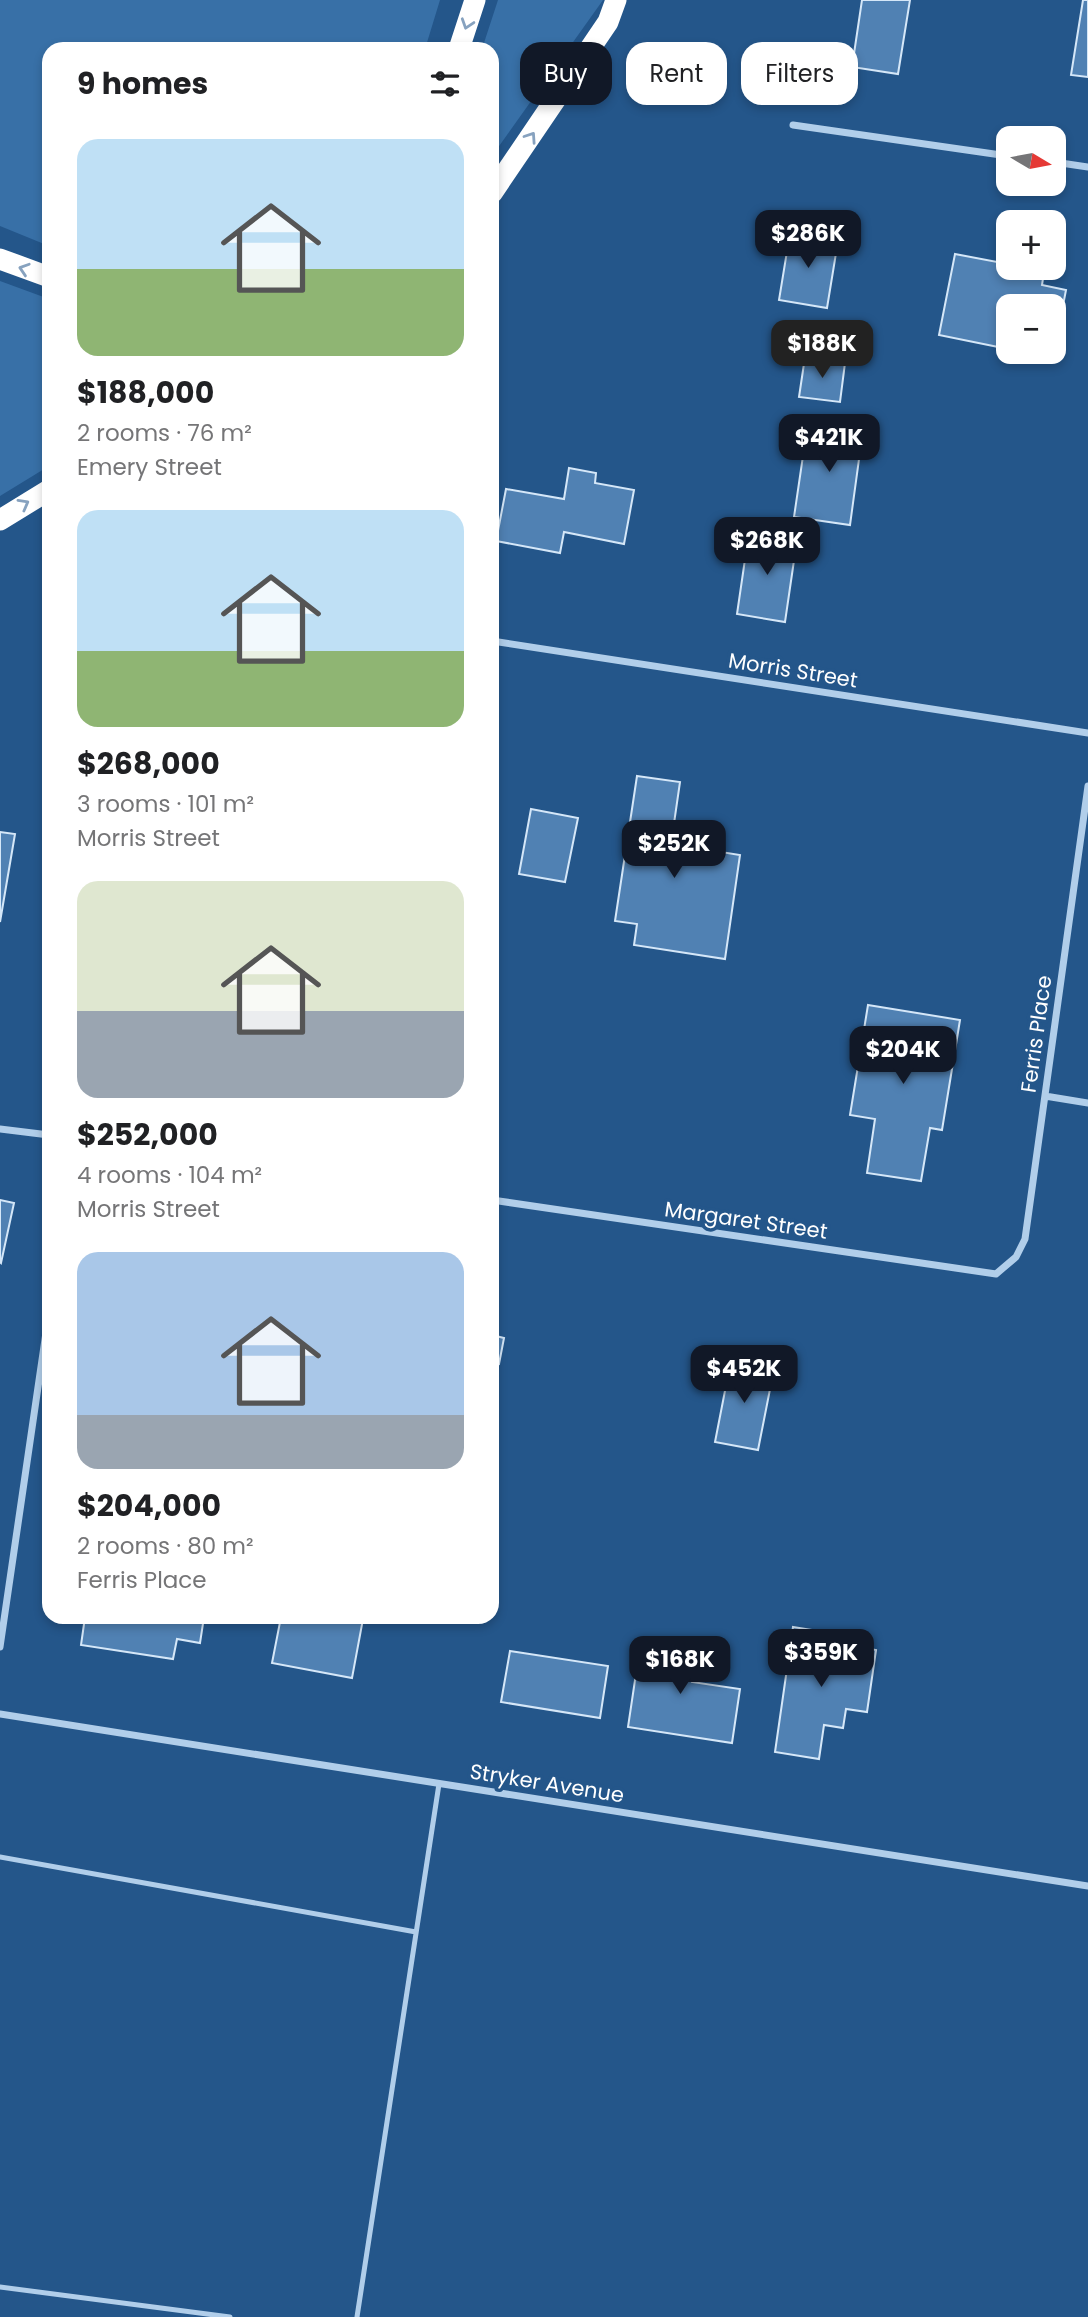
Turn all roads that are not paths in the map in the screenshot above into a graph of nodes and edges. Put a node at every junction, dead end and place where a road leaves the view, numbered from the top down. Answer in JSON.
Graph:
{"nodes":[{"id":1,"x":475,"y":0,"type":"edge"},
{"id":2,"x":616,"y":0,"type":"edge"},
{"id":3,"x":461,"y":42,"type":"edge"},
{"id":4,"x":793,"y":125,"type":"dead end"},
{"id":5,"x":996,"y":154,"type":"edge"},
{"id":6,"x":1066,"y":164,"type":"edge"},
{"id":7,"x":1088,"y":167,"type":"edge"},
{"id":8,"x":499,"y":183,"type":"edge"},
{"id":9,"x":0,"y":259,"type":"edge"},
{"id":10,"x":42,"y":274,"type":"edge"},
{"id":11,"x":42,"y":494,"type":"edge"},
{"id":12,"x":0,"y":520,"type":"edge"},
{"id":13,"x":499,"y":642,"type":"edge"},
{"id":14,"x":1088,"y":733,"type":"edge"},
{"id":15,"x":1088,"y":786,"type":"edge"},
{"id":16,"x":1045,"y":1097,"type":"junction"},
{"id":17,"x":1088,"y":1103,"type":"edge"},
{"id":18,"x":0,"y":1129,"type":"edge"},
{"id":19,"x":42,"y":1135,"type":"edge"},
{"id":20,"x":499,"y":1201,"type":"edge"},
{"id":21,"x":996,"y":1275,"type":"joint"},
{"id":22,"x":42,"y":1360,"type":"edge"},
{"id":23,"x":0,"y":1647,"type":"edge"},
{"id":24,"x":0,"y":1714,"type":"edge"},
{"id":25,"x":439,"y":1784,"type":"junction"},
{"id":26,"x":0,"y":1857,"type":"edge"},
{"id":27,"x":1088,"y":1886,"type":"edge"},
{"id":28,"x":416,"y":1932,"type":"junction"},
{"id":29,"x":0,"y":2287,"type":"edge"},
{"id":30,"x":230,"y":2317,"type":"edge"},
{"id":31,"x":357,"y":2317,"type":"edge"}],
"edges":[{"from":1,"to":3,"type":"highway","one_way":true},
{"from":8,"to":2,"type":"highway","one_way":true},
{"from":4,"to":5,"type":"street"},
{"from":6,"to":7,"type":"street"},
{"from":10,"to":9,"type":"highway","one_way":true},
{"from":12,"to":11,"type":"highway","one_way":true},
{"from":13,"to":14,"type":"street","name":"Morris Street"},
{"from":15,"to":16,"type":"street","name":"Ferris Place"},
{"from":16,"to":17,"type":"street"},
{"from":16,"to":21,"type":"street","name":"Ferris Place"},
{"from":18,"to":19,"type":"street"},
{"from":20,"to":21,"type":"street","name":"Margaret Street"},
{"from":22,"to":23,"type":"street"},
{"from":24,"to":25,"type":"street","name":"Stryker Avenue"},
{"from":25,"to":27,"type":"street","name":"Stryker Avenue"},
{"from":25,"to":28,"type":"lane"},
{"from":26,"to":28,"type":"lane"},
{"from":28,"to":31,"type":"lane"},
{"from":29,"to":30,"type":"lane"}]}
